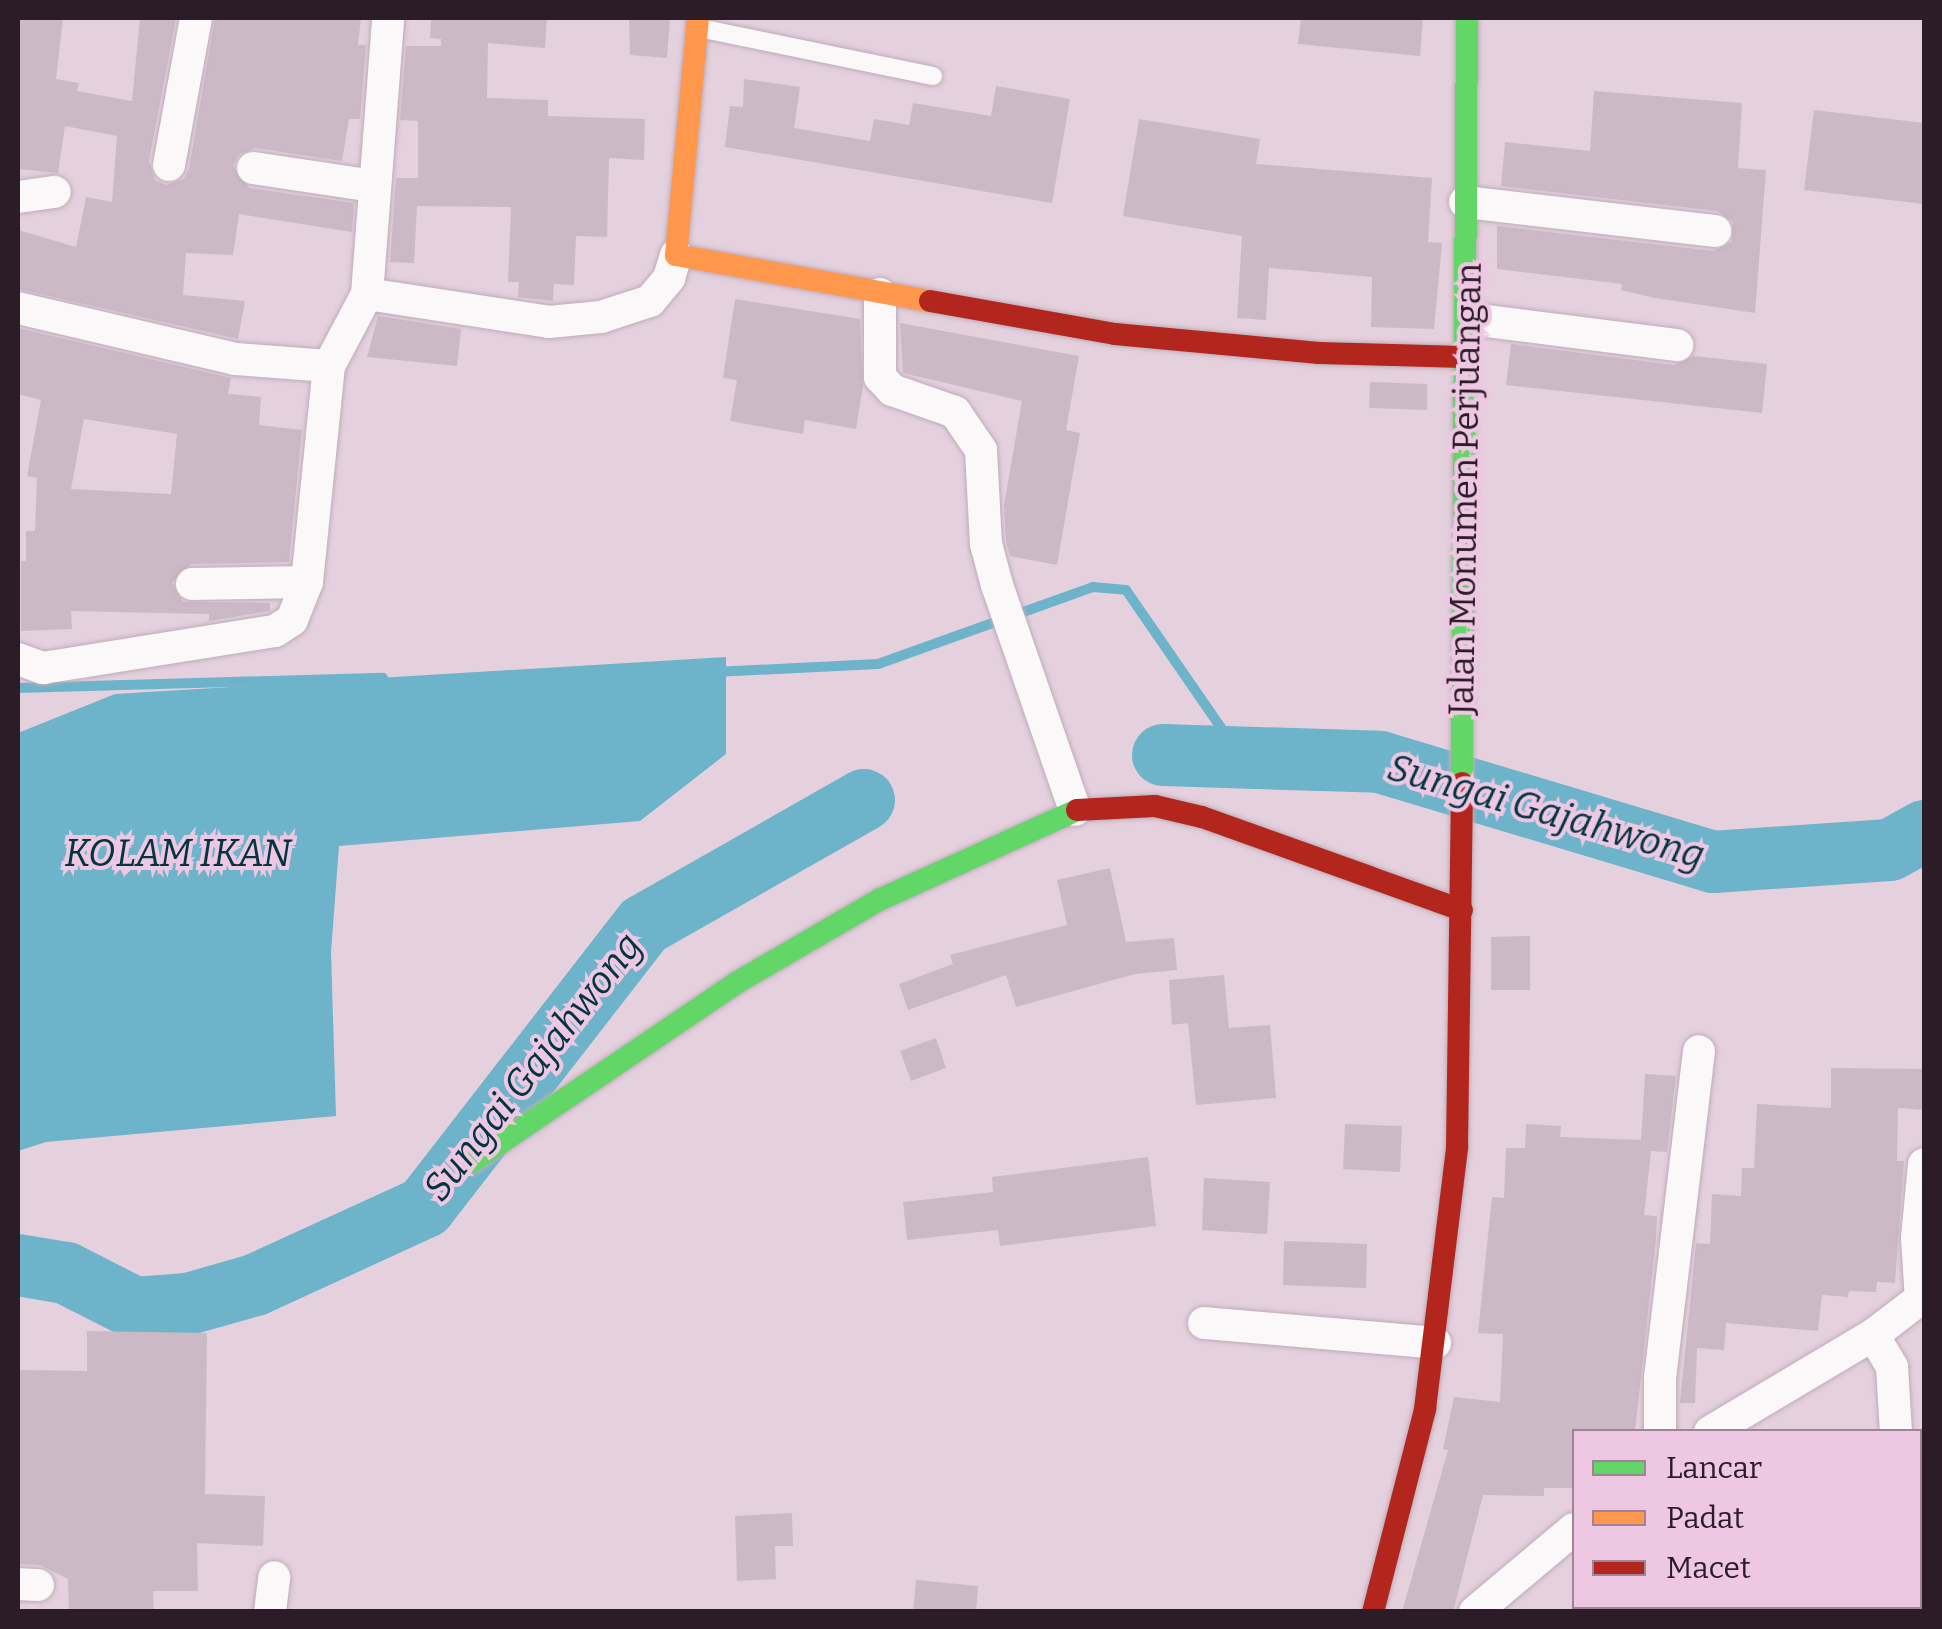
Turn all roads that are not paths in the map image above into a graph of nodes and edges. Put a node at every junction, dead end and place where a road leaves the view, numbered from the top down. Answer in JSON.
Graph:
{"nodes":[{"id":1,"x":196,"y":18,"type":"edge"},
{"id":2,"x":388,"y":18,"type":"edge"},
{"id":3,"x":1467,"y":18,"type":"edge"},
{"id":4,"x":699,"y":23,"type":"edge"},
{"id":5,"x":933,"y":76,"type":"dead end"},
{"id":6,"x":168,"y":164,"type":"dead end"},
{"id":7,"x":253,"y":168,"type":"dead end"},
{"id":8,"x":374,"y":186,"type":"junction"},
{"id":9,"x":54,"y":192,"type":"dead end"},
{"id":10,"x":18,"y":198,"type":"edge"},
{"id":11,"x":1466,"y":202,"type":"junction"},
{"id":12,"x":1716,"y":231,"type":"dead end"},
{"id":13,"x":676,"y":255,"type":"junction"},
{"id":14,"x":367,"y":294,"type":"junction"},
{"id":15,"x":880,"y":294,"type":"junction"},
{"id":16,"x":18,"y":308,"type":"edge"},
{"id":17,"x":1470,"y":319,"type":"junction"},
{"id":18,"x":1678,"y":345,"type":"dead end"},
{"id":19,"x":1463,"y":357,"type":"junction"},
{"id":20,"x":329,"y":366,"type":"junction"},
{"id":21,"x":307,"y":582,"type":"junction"},
{"id":22,"x":192,"y":584,"type":"dead end"},
{"id":23,"x":18,"y":659,"type":"edge"},
{"id":24,"x":1075,"y":810,"type":"junction"},
{"id":25,"x":1462,"y":910,"type":"junction"},
{"id":26,"x":1699,"y":1050,"type":"dead end"},
{"id":27,"x":472,"y":1162,"type":"dead end"},
{"id":28,"x":1924,"y":1164,"type":"edge"},
{"id":29,"x":1922,"y":1298,"type":"edge"},
{"id":30,"x":1204,"y":1322,"type":"dead end"},
{"id":31,"x":1873,"y":1335,"type":"junction"},
{"id":32,"x":1435,"y":1344,"type":"junction"},
{"id":33,"x":1906,"y":1418,"type":"edge"},
{"id":34,"x":1660,"y":1429,"type":"edge"},
{"id":35,"x":1715,"y":1429,"type":"edge"},
{"id":36,"x":1572,"y":1532,"type":"edge"},
{"id":37,"x":274,"y":1577,"type":"dead end"},
{"id":38,"x":270,"y":1612,"type":"edge"},
{"id":39,"x":1373,"y":1612,"type":"edge"},
{"id":40,"x":1475,"y":1612,"type":"edge"}],
"edges":[{"from":1,"to":6,"type":"street"},
{"from":2,"to":8,"type":"street"},
{"from":3,"to":11,"type":"street","name":"Jalan Monumen Perjuangan"},
{"from":4,"to":5,"type":"lane"},
{"from":4,"to":13,"type":"street"},
{"from":7,"to":8,"type":"street"},
{"from":8,"to":14,"type":"street"},
{"from":9,"to":10,"type":"street"},
{"from":11,"to":12,"type":"street"},
{"from":11,"to":17,"type":"street","name":"Jalan Monumen Perjuangan"},
{"from":13,"to":14,"type":"street"},
{"from":13,"to":15,"type":"street"},
{"from":14,"to":20,"type":"street"},
{"from":15,"to":19,"type":"street"},
{"from":15,"to":24,"type":"street"},
{"from":16,"to":20,"type":"street"},
{"from":17,"to":18,"type":"street"},
{"from":17,"to":19,"type":"street","name":"Jalan Monumen Perjuangan"},
{"from":19,"to":25,"type":"street","name":"Jalan Monumen Perjuangan"},
{"from":20,"to":21,"type":"street"},
{"from":21,"to":22,"type":"street"},
{"from":21,"to":23,"type":"street"},
{"from":24,"to":25,"type":"street"},
{"from":24,"to":27,"type":"street"},
{"from":25,"to":32,"type":"street","name":"Jalan Monumen Perjuangan"},
{"from":26,"to":34,"type":"street"},
{"from":28,"to":29,"type":"street"},
{"from":29,"to":31,"type":"street"},
{"from":30,"to":32,"type":"street"},
{"from":31,"to":33,"type":"street"},
{"from":31,"to":35,"type":"street"},
{"from":32,"to":39,"type":"street","name":"Jalan Monumen Perjuangan"},
{"from":36,"to":40,"type":"street"},
{"from":37,"to":38,"type":"street"}]}
